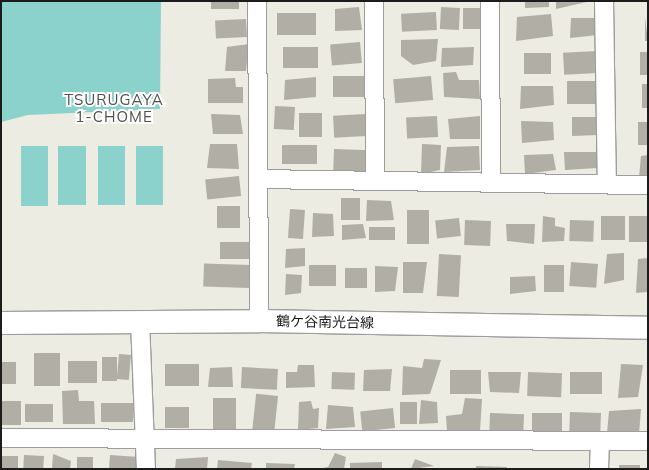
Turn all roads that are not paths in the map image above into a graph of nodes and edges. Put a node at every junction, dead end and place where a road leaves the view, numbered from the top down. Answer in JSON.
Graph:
{"nodes":[{"id":1,"x":257,"y":1,"type":"edge"},
{"id":2,"x":374,"y":1,"type":"edge"},
{"id":3,"x":490,"y":1,"type":"edge"},
{"id":4,"x":604,"y":1,"type":"edge"},
{"id":5,"x":258,"y":179,"type":"junction"},
{"id":6,"x":375,"y":180,"type":"junction"},
{"id":7,"x":491,"y":182,"type":"junction"},
{"id":8,"x":607,"y":184,"type":"junction"},
{"id":9,"x":648,"y":185,"type":"edge"},
{"id":10,"x":140,"y":321,"type":"junction"},
{"id":11,"x":259,"y":321,"type":"junction"},
{"id":12,"x":1,"y":323,"type":"edge"},
{"id":13,"x":648,"y":328,"type":"edge"},
{"id":14,"x":1,"y":438,"type":"edge"},
{"id":15,"x":145,"y":438,"type":"junction"},
{"id":16,"x":600,"y":441,"type":"junction"},
{"id":17,"x":648,"y":441,"type":"edge"},
{"id":18,"x":146,"y":469,"type":"edge"},
{"id":19,"x":599,"y":469,"type":"edge"}],
"edges":[{"from":1,"to":5,"type":"street"},
{"from":2,"to":6,"type":"street"},
{"from":3,"to":7,"type":"street"},
{"from":4,"to":8,"type":"street"},
{"from":5,"to":6,"type":"street"},
{"from":5,"to":11,"type":"street"},
{"from":6,"to":7,"type":"street"},
{"from":7,"to":8,"type":"street"},
{"from":8,"to":9,"type":"street"},
{"from":10,"to":11,"type":"street","name":"鶴ケ谷南光台線"},
{"from":10,"to":12,"type":"street","name":"鶴ケ谷南光台線"},
{"from":10,"to":15,"type":"street"},
{"from":11,"to":13,"type":"street","name":"鶴ケ谷南光台線"},
{"from":14,"to":15,"type":"street"},
{"from":15,"to":16,"type":"street"},
{"from":15,"to":18,"type":"street"},
{"from":16,"to":17,"type":"street"},
{"from":16,"to":19,"type":"street"}]}
